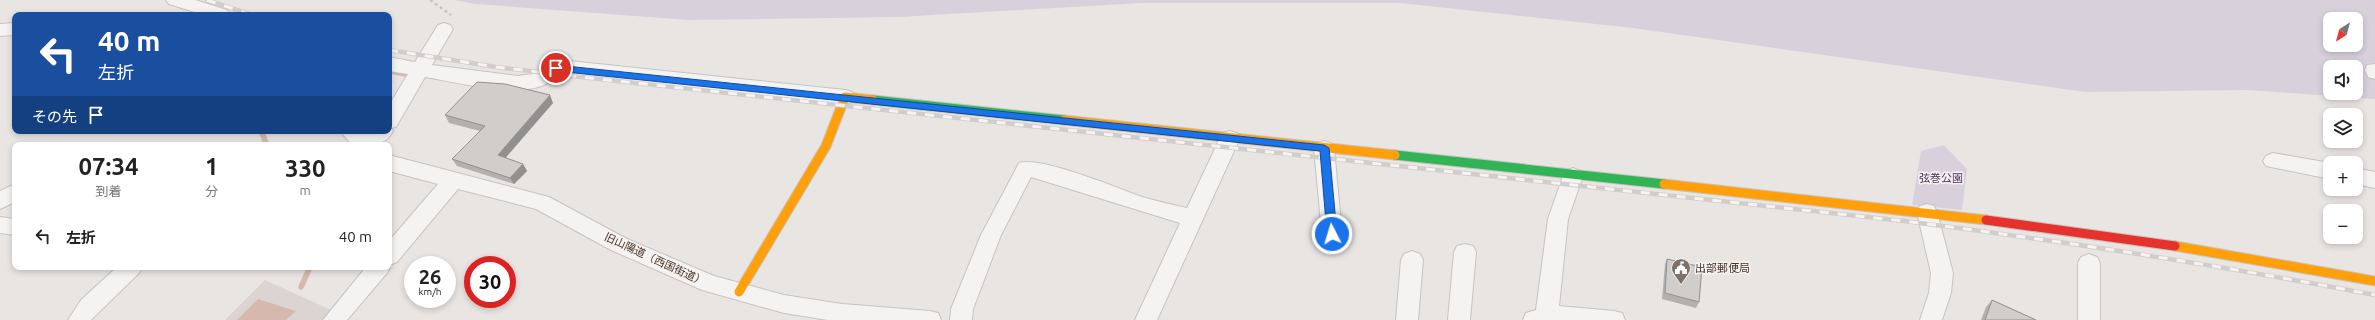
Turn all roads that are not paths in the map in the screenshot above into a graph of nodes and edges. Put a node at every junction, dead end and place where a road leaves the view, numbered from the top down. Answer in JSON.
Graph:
{"nodes":[{"id":1,"x":176,"y":0,"type":"edge"},
{"id":2,"x":220,"y":10,"type":"edge"},
{"id":3,"x":447,"y":20,"type":"road end"},
{"id":4,"x":12,"y":29,"type":"edge"},
{"id":5,"x":0,"y":30,"type":"edge"},
{"id":6,"x":392,"y":65,"type":"edge"},
{"id":7,"x":420,"y":70,"type":"junction"},
{"id":8,"x":845,"y":97,"type":"junction"},
{"id":9,"x":392,"y":117,"type":"edge"},
{"id":10,"x":354,"y":134,"type":"edge"},
{"id":11,"x":379,"y":134,"type":"edge"},
{"id":12,"x":1230,"y":138,"type":"junction"},
{"id":13,"x":360,"y":142,"type":"edge"},
{"id":14,"x":369,"y":142,"type":"edge"},
{"id":15,"x":1324,"y":148,"type":"junction"},
{"id":16,"x":2273,"y":161,"type":"dead end"},
{"id":17,"x":392,"y":164,"type":"edge"},
{"id":18,"x":2323,"y":170,"type":"edge"},
{"id":19,"x":1573,"y":176,"type":"junction"},
{"id":20,"x":2363,"y":177,"type":"edge"},
{"id":21,"x":454,"y":179,"type":"junction"},
{"id":22,"x":2375,"y":180,"type":"edge"},
{"id":23,"x":12,"y":194,"type":"edge"},
{"id":24,"x":0,"y":201,"type":"edge"},
{"id":25,"x":1927,"y":212,"type":"junction"},
{"id":26,"x":1193,"y":218,"type":"junction"},
{"id":27,"x":0,"y":225,"type":"edge"},
{"id":28,"x":12,"y":227,"type":"edge"},
{"id":29,"x":1332,"y":234,"type":"dead end"},
{"id":30,"x":392,"y":252,"type":"edge"},
{"id":31,"x":1465,"y":252,"type":"dead end"},
{"id":32,"x":1412,"y":260,"type":"dead end"},
{"id":33,"x":2089,"y":263,"type":"dead end"},
{"id":34,"x":128,"y":270,"type":"edge"},
{"id":35,"x":376,"y":270,"type":"edge"},
{"id":36,"x":2375,"y":281,"type":"edge"},
{"id":37,"x":739,"y":292,"type":"junction"},
{"id":38,"x":779,"y":312,"type":"edge"},
{"id":39,"x":893,"y":318,"type":"edge"},
{"id":40,"x":1541,"y":319,"type":"edge"},
{"id":41,"x":79,"y":320,"type":"edge"},
{"id":42,"x":334,"y":320,"type":"edge"},
{"id":43,"x":930,"y":320,"type":"edge"},
{"id":44,"x":961,"y":320,"type":"edge"},
{"id":45,"x":1146,"y":320,"type":"edge"},
{"id":46,"x":1407,"y":320,"type":"edge"},
{"id":47,"x":1459,"y":320,"type":"edge"},
{"id":48,"x":1614,"y":320,"type":"edge"},
{"id":49,"x":1931,"y":320,"type":"edge"},
{"id":50,"x":2089,"y":320,"type":"edge"}],
"edges":[{"from":1,"to":2,"type":"street"},
{"from":3,"to":7,"type":"street"},
{"from":4,"to":5,"type":"street"},
{"from":6,"to":7,"type":"street"},
{"from":7,"to":8,"type":"street"},
{"from":7,"to":9,"type":"street"},
{"from":8,"to":12,"type":"street"},
{"from":8,"to":37,"type":"street"},
{"from":10,"to":13,"type":"street"},
{"from":11,"to":14,"type":"street"},
{"from":12,"to":15,"type":"street"},
{"from":12,"to":26,"type":"street"},
{"from":15,"to":19,"type":"street"},
{"from":15,"to":29,"type":"street"},
{"from":16,"to":18,"type":"street"},
{"from":17,"to":21,"type":"street","name":"旧山陽道（西国街道）"},
{"from":19,"to":25,"type":"street"},
{"from":19,"to":40,"type":"street"},
{"from":20,"to":22,"type":"street"},
{"from":21,"to":30,"type":"street"},
{"from":21,"to":37,"type":"street","name":"旧山陽道（西国街道）"},
{"from":23,"to":24,"type":"street"},
{"from":25,"to":36,"type":"street"},
{"from":25,"to":49,"type":"street"},
{"from":26,"to":44,"type":"street"},
{"from":26,"to":45,"type":"street"},
{"from":27,"to":28,"type":"street"},
{"from":31,"to":47,"type":"street"},
{"from":32,"to":46,"type":"street"},
{"from":33,"to":50,"type":"street"},
{"from":34,"to":41,"type":"street"},
{"from":35,"to":42,"type":"street"},
{"from":37,"to":38,"type":"street","name":"旧山陽道（西国街道）"},
{"from":38,"to":39,"type":"street","name":"旧山陽道（西国街道）"},
{"from":39,"to":43,"type":"street","name":"旧山陽道（西国街道）"},
{"from":40,"to":48,"type":"street"}]}
